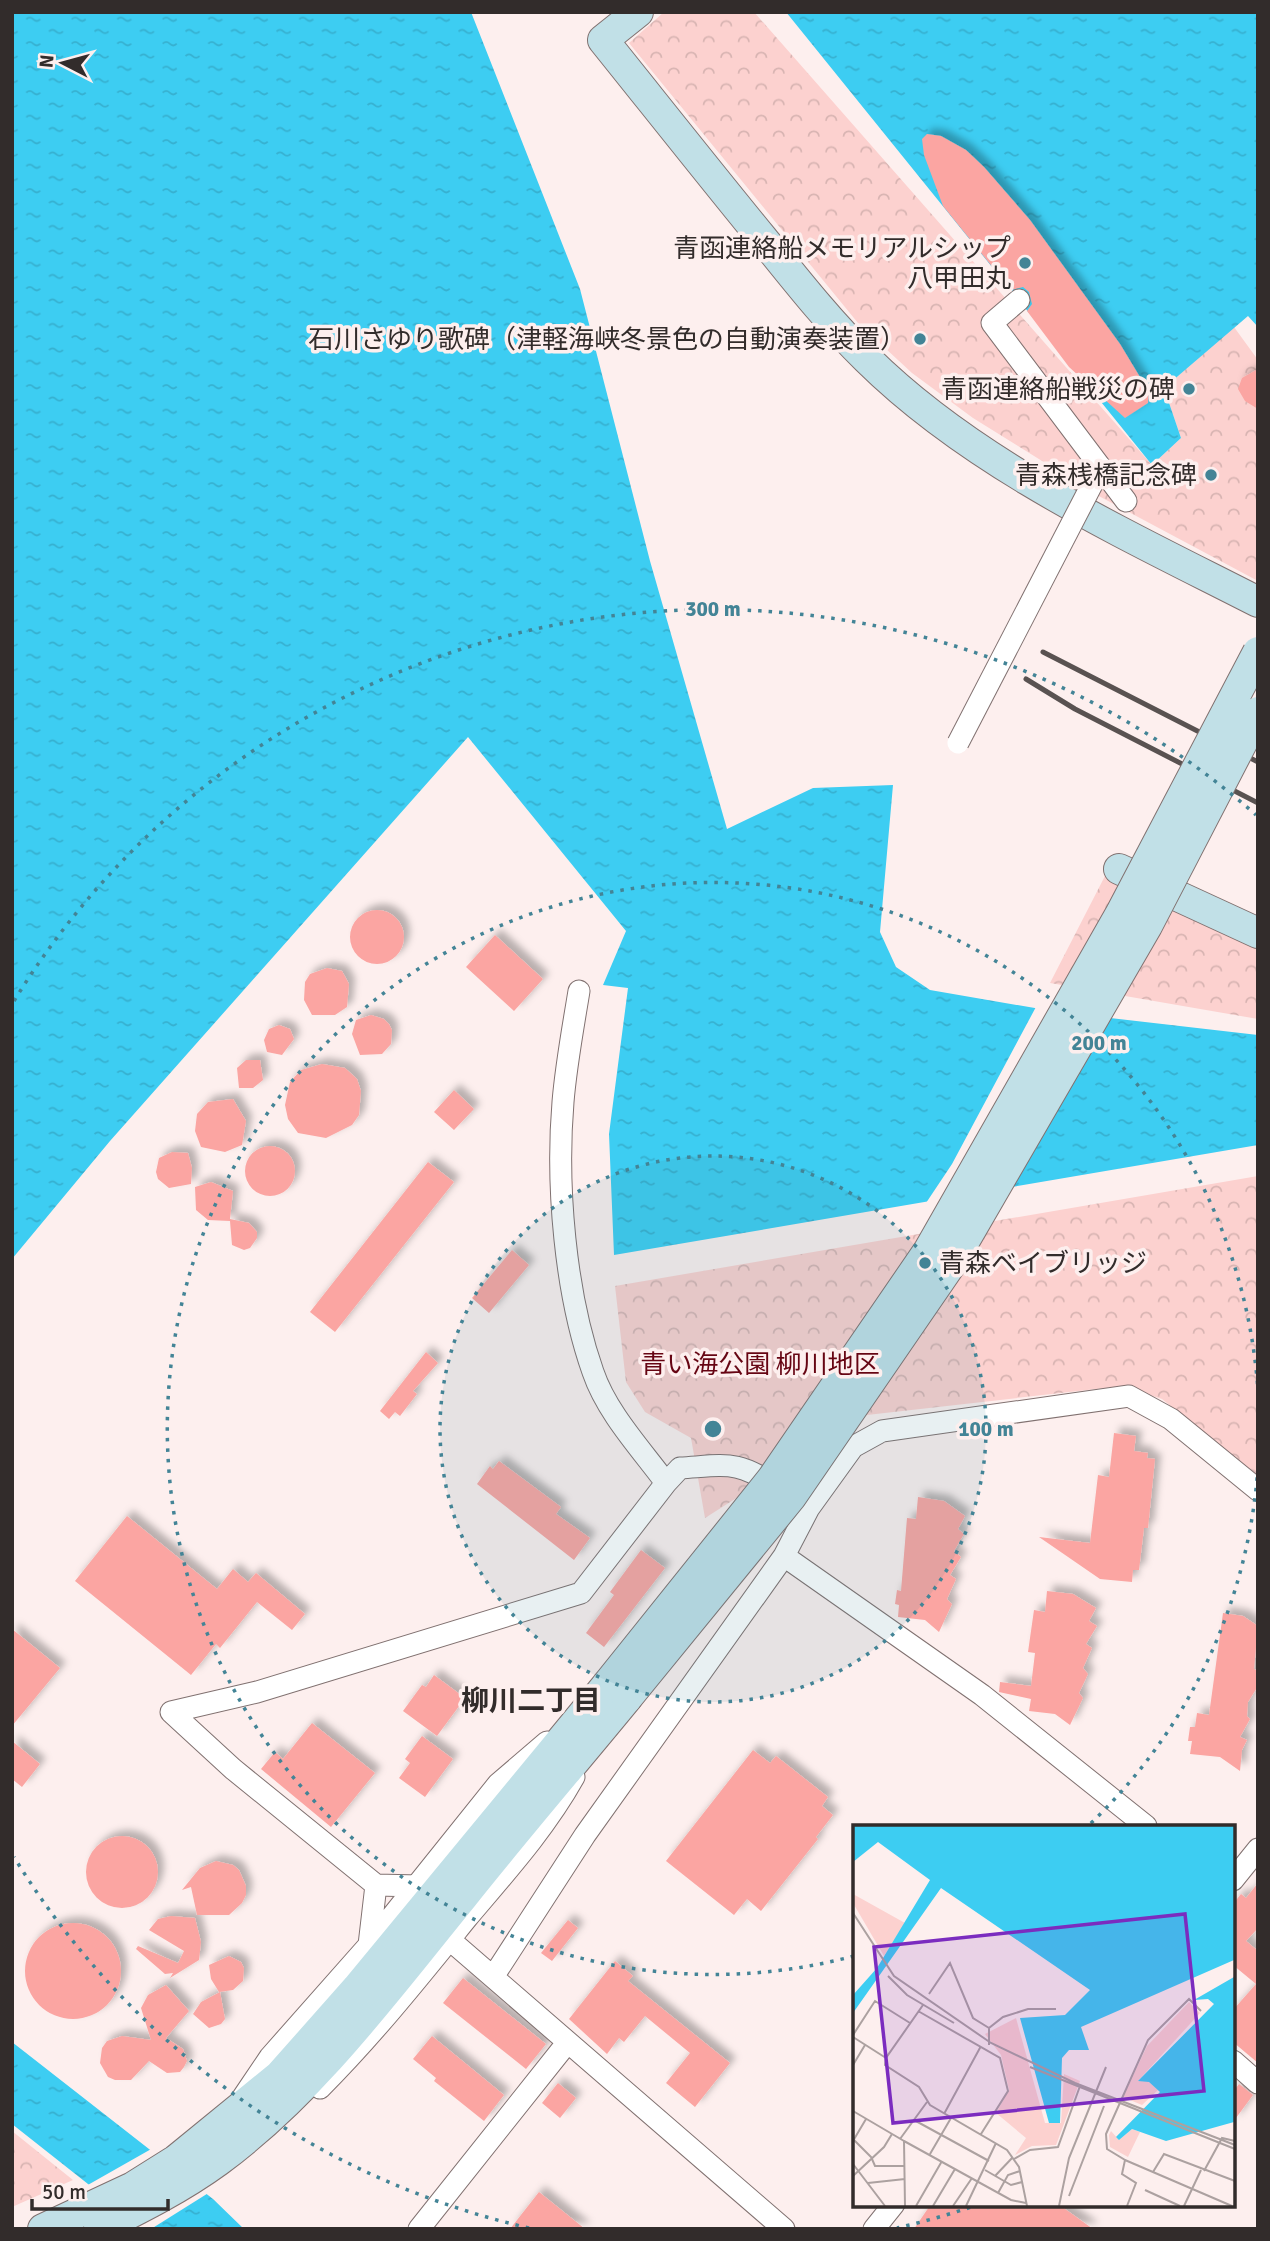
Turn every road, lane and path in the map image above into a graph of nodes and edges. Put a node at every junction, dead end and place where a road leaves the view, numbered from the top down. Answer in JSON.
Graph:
{"nodes":[{"id":1,"x":638,"y":12,"type":"edge"},
{"id":2,"x":1019,"y":300,"type":"dead end"},
{"id":3,"x":1101,"y":467,"type":"junction"},
{"id":4,"x":1126,"y":501,"type":"dead end"},
{"id":5,"x":1258,"y":602,"type":"edge"},
{"id":6,"x":1258,"y":652,"type":"edge"},
{"id":7,"x":1258,"y":712,"type":"edge"},
{"id":8,"x":958,"y":743,"type":"dead end"},
{"id":9,"x":1119,"y":869,"type":"dead end"},
{"id":10,"x":1258,"y":933,"type":"edge"},
{"id":11,"x":579,"y":991,"type":"dead end"},
{"id":12,"x":666,"y":1483,"type":"junction"},
{"id":13,"x":1258,"y":1490,"type":"edge"},
{"id":14,"x":809,"y":1508,"type":"junction"},
{"id":15,"x":784,"y":1556,"type":"junction"},
{"id":16,"x":609,"y":1695,"type":"junction"},
{"id":17,"x":598,"y":1732,"type":"junction"},
{"id":18,"x":1145,"y":1825,"type":"edge"},
{"id":19,"x":1258,"y":1849,"type":"edge"},
{"id":20,"x":1236,"y":1872,"type":"edge"},
{"id":21,"x":376,"y":1885,"type":"junction"},
{"id":22,"x":419,"y":1886,"type":"junction"},
{"id":23,"x":450,"y":1940,"type":"junction"},
{"id":24,"x":369,"y":1945,"type":"junction"},
{"id":25,"x":493,"y":1978,"type":"junction"},
{"id":26,"x":567,"y":2043,"type":"junction"},
{"id":27,"x":1235,"y":2063,"type":"edge"},
{"id":28,"x":1258,"y":2082,"type":"edge"},
{"id":29,"x":223,"y":2124,"type":"junction"},
{"id":30,"x":258,"y":2130,"type":"junction"},
{"id":31,"x":185,"y":2168,"type":"junction"},
{"id":32,"x":892,"y":2206,"type":"edge"},
{"id":33,"x":107,"y":2216,"type":"edge"},
{"id":34,"x":43,"y":2229,"type":"edge"},
{"id":35,"x":419,"y":2229,"type":"edge"},
{"id":36,"x":784,"y":2229,"type":"edge"},
{"id":37,"x":874,"y":2229,"type":"edge"}],
"edges":[{"from":1,"to":5,"type":"street"},
{"from":2,"to":3,"type":"street"},
{"from":3,"to":4,"type":"street"},
{"from":3,"to":8,"type":"street","bridge":true},
{"from":6,"to":16,"type":"street","bridge":true},
{"from":7,"to":16,"type":"street","bridge":true},
{"from":9,"to":10,"type":"street"},
{"from":11,"to":12,"type":"street"},
{"from":12,"to":14,"type":"street"},
{"from":12,"to":21,"type":"street"},
{"from":13,"to":14,"type":"street"},
{"from":14,"to":15,"type":"street"},
{"from":15,"to":18,"type":"street"},
{"from":15,"to":25,"type":"street"},
{"from":16,"to":17,"type":"street"},
{"from":16,"to":22,"type":"street"},
{"from":16,"to":29,"type":"street"},
{"from":17,"to":23,"type":"street"},
{"from":17,"to":30,"type":"street"},
{"from":19,"to":20,"type":"street"},
{"from":21,"to":22,"type":"street"},
{"from":21,"to":24,"type":"street"},
{"from":22,"to":24,"type":"street"},
{"from":23,"to":25,"type":"street"},
{"from":23,"to":30,"type":"street"},
{"from":24,"to":29,"type":"street"},
{"from":25,"to":26,"type":"street"},
{"from":26,"to":35,"type":"street"},
{"from":26,"to":36,"type":"street"},
{"from":27,"to":28,"type":"street"},
{"from":29,"to":31,"type":"street"},
{"from":30,"to":31,"type":"street"},
{"from":31,"to":33,"type":"street"},
{"from":32,"to":37,"type":"street"},
{"from":33,"to":34,"type":"street"}]}
